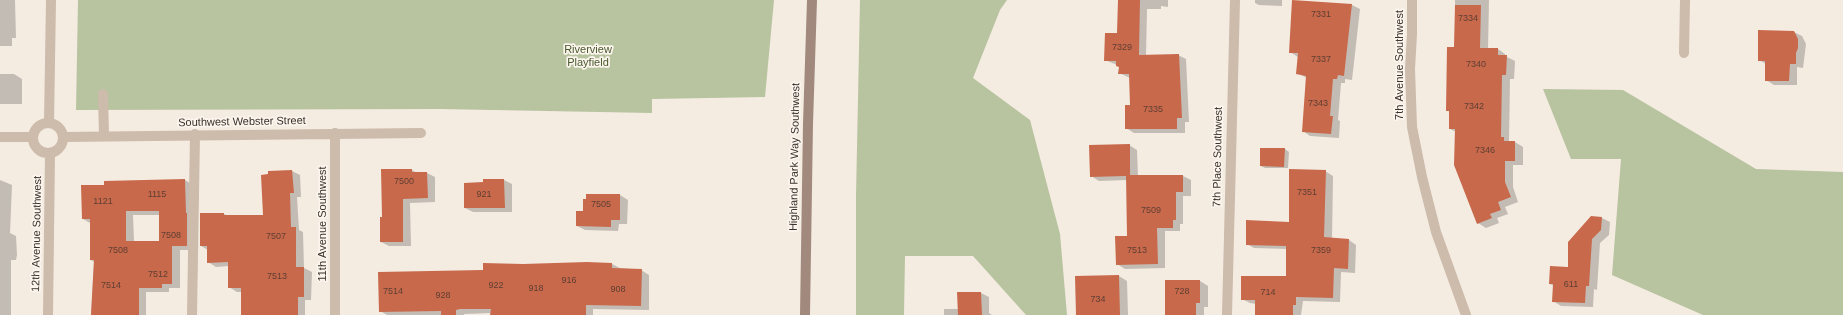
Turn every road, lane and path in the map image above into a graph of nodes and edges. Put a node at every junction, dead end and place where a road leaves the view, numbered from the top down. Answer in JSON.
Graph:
{"nodes":[{"id":1,"x":51,"y":0,"type":"edge"},
{"id":2,"x":812,"y":0,"type":"edge"},
{"id":3,"x":1235,"y":0,"type":"edge"},
{"id":4,"x":1412,"y":0,"type":"edge"},
{"id":5,"x":1685,"y":0,"type":"edge"},
{"id":6,"x":1684,"y":54,"type":"dead end"},
{"id":7,"x":103,"y":94,"type":"dead end"},
{"id":8,"x":49,"y":123,"type":"junction"},
{"id":9,"x":335,"y":133,"type":"junction"},
{"id":10,"x":421,"y":133,"type":"dead end"},
{"id":11,"x":195,"y":134,"type":"junction"},
{"id":12,"x":104,"y":136,"type":"junction"},
{"id":13,"x":33,"y":137,"type":"junction"},
{"id":14,"x":63,"y":137,"type":"junction"},
{"id":15,"x":0,"y":138,"type":"edge"},
{"id":16,"x":50,"y":153,"type":"junction"},
{"id":17,"x":48,"y":315,"type":"edge"},
{"id":18,"x":192,"y":315,"type":"edge"},
{"id":19,"x":335,"y":315,"type":"edge"},
{"id":20,"x":805,"y":315,"type":"edge"},
{"id":21,"x":1227,"y":315,"type":"edge"},
{"id":22,"x":1466,"y":315,"type":"edge"}],
"edges":[{"from":1,"to":8,"type":"street"},
{"from":2,"to":20,"type":"main road","name":"Highland Park Way Southwest"},
{"from":3,"to":21,"type":"street","name":"7th Place Southwest"},
{"from":4,"to":22,"type":"street","name":"7th Avenue Southwest"},
{"from":5,"to":6,"type":"street"},
{"from":7,"to":12,"type":"street"},
{"from":8,"to":13,"type":"street"},
{"from":8,"to":14,"type":"street"},
{"from":9,"to":10,"type":"street","name":"Southwest Webster Street"},
{"from":9,"to":11,"type":"street","name":"Southwest Webster Street"},
{"from":9,"to":19,"type":"street","name":"11th Avenue Southwest"},
{"from":11,"to":12,"type":"street","name":"Southwest Webster Street"},
{"from":11,"to":18,"type":"street"},
{"from":12,"to":14,"type":"street","name":"Southwest Webster Street"},
{"from":13,"to":15,"type":"street"},
{"from":13,"to":16,"type":"street"},
{"from":14,"to":16,"type":"street"},
{"from":16,"to":17,"type":"street","name":"12th Avenue Southwest"}]}
